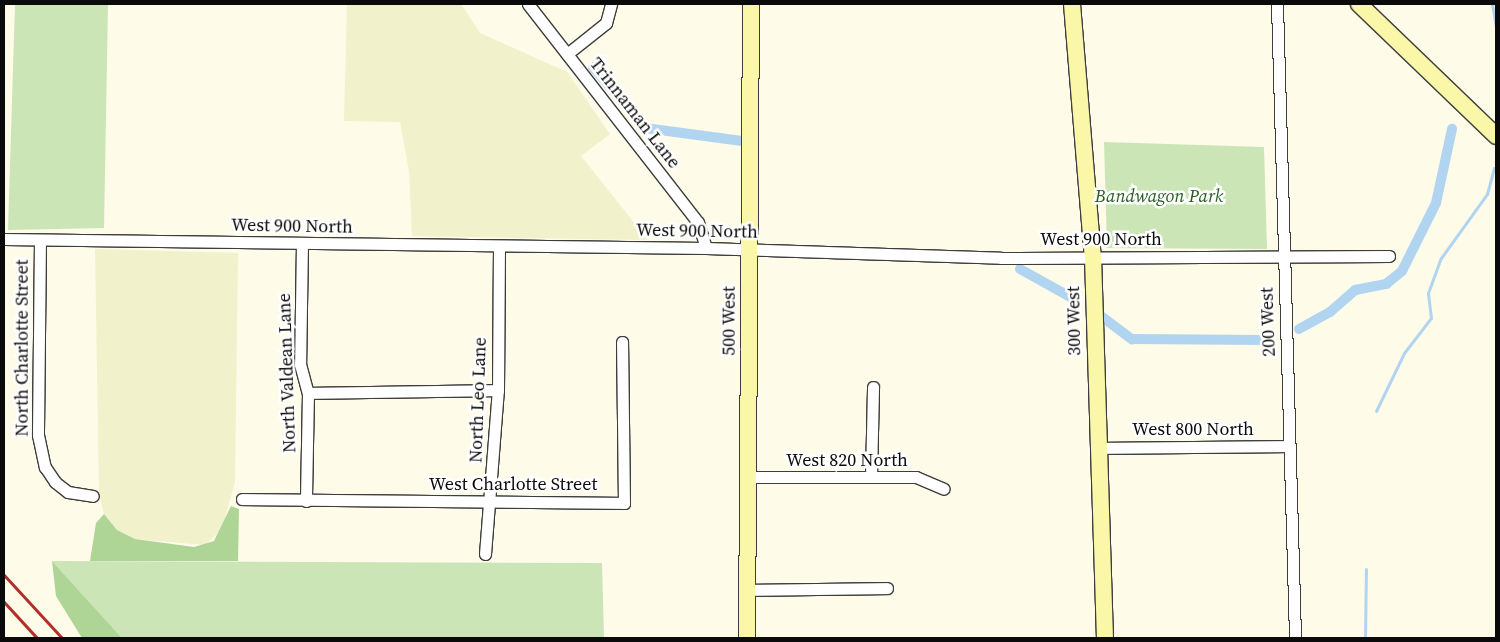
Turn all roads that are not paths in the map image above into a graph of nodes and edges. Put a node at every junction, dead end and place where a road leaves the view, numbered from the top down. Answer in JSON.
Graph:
{"nodes":[{"id":1,"x":528,"y":4,"type":"edge"},
{"id":2,"x":611,"y":4,"type":"edge"},
{"id":3,"x":751,"y":4,"type":"edge"},
{"id":4,"x":1072,"y":4,"type":"edge"},
{"id":5,"x":1277,"y":4,"type":"edge"},
{"id":6,"x":1359,"y":4,"type":"edge"},
{"id":7,"x":567,"y":54,"type":"junction"},
{"id":8,"x":1496,"y":136,"type":"edge"},
{"id":9,"x":4,"y":239,"type":"edge"},
{"id":10,"x":40,"y":240,"type":"junction"},
{"id":11,"x":302,"y":243,"type":"junction"},
{"id":12,"x":499,"y":246,"type":"junction"},
{"id":13,"x":706,"y":248,"type":"junction"},
{"id":14,"x":750,"y":250,"type":"junction"},
{"id":15,"x":1389,"y":256,"type":"dead end"},
{"id":16,"x":1093,"y":257,"type":"junction"},
{"id":17,"x":1283,"y":257,"type":"junction"},
{"id":18,"x":622,"y":342,"type":"dead end"},
{"id":19,"x":873,"y":387,"type":"dead end"},
{"id":20,"x":498,"y":390,"type":"junction"},
{"id":21,"x":308,"y":393,"type":"junction"},
{"id":22,"x":1289,"y":446,"type":"junction"},
{"id":23,"x":1097,"y":448,"type":"junction"},
{"id":24,"x":749,"y":477,"type":"junction"},
{"id":25,"x":870,"y":477,"type":"junction"},
{"id":26,"x":944,"y":489,"type":"dead end"},
{"id":27,"x":93,"y":496,"type":"dead end"},
{"id":28,"x":242,"y":499,"type":"dead end"},
{"id":29,"x":306,"y":501,"type":"junction"},
{"id":30,"x":492,"y":501,"type":"junction"},
{"id":31,"x":485,"y":554,"type":"dead end"},
{"id":32,"x":887,"y":588,"type":"dead end"},
{"id":33,"x":747,"y":590,"type":"junction"},
{"id":34,"x":747,"y":638,"type":"edge"},
{"id":35,"x":1105,"y":638,"type":"edge"},
{"id":36,"x":1295,"y":638,"type":"edge"}],
"edges":[{"from":1,"to":7,"type":"street","name":"Trinnaman Lane"},
{"from":2,"to":7,"type":"street"},
{"from":3,"to":14,"type":"main road","name":"500 West"},
{"from":4,"to":16,"type":"main road","name":"300 West"},
{"from":5,"to":17,"type":"street","name":"200 West"},
{"from":6,"to":8,"type":"main road"},
{"from":7,"to":13,"type":"street","name":"Trinnaman Lane"},
{"from":9,"to":10,"type":"street","name":"West 900 North"},
{"from":10,"to":11,"type":"street","name":"West 900 North"},
{"from":10,"to":27,"type":"street","name":"North Charlotte Street"},
{"from":11,"to":12,"type":"street","name":"West 900 North"},
{"from":11,"to":21,"type":"street","name":"North Valdean Lane"},
{"from":12,"to":13,"type":"street","name":"West 900 North"},
{"from":12,"to":20,"type":"street","name":"North Leo Lane"},
{"from":13,"to":14,"type":"street","name":"West 900 North"},
{"from":14,"to":16,"type":"street","name":"West 900 North"},
{"from":14,"to":24,"type":"main road","name":"500 West"},
{"from":15,"to":17,"type":"street","name":"West 900 North"},
{"from":16,"to":17,"type":"street","name":"West 900 North"},
{"from":16,"to":23,"type":"main road","name":"300 West"},
{"from":17,"to":22,"type":"street","name":"200 West"},
{"from":18,"to":30,"type":"street","name":"West Charlotte Street"},
{"from":19,"to":25,"type":"street"},
{"from":20,"to":21,"type":"street"},
{"from":20,"to":30,"type":"street","name":"North Leo Lane"},
{"from":21,"to":29,"type":"street","name":"North Valdean Lane"},
{"from":22,"to":23,"type":"street","name":"West 800 North"},
{"from":22,"to":36,"type":"street","name":"200 West"},
{"from":23,"to":35,"type":"main road","name":"300 West"},
{"from":24,"to":25,"type":"street","name":"West 820 North"},
{"from":24,"to":33,"type":"main road","name":"500 West"},
{"from":25,"to":26,"type":"street","name":"West 820 North"},
{"from":28,"to":29,"type":"street","name":"West Charlotte Street"},
{"from":29,"to":30,"type":"street","name":"West Charlotte Street"},
{"from":30,"to":31,"type":"street","name":"North Leo Lane"},
{"from":32,"to":33,"type":"street"},
{"from":33,"to":34,"type":"main road","name":"500 West"}]}
